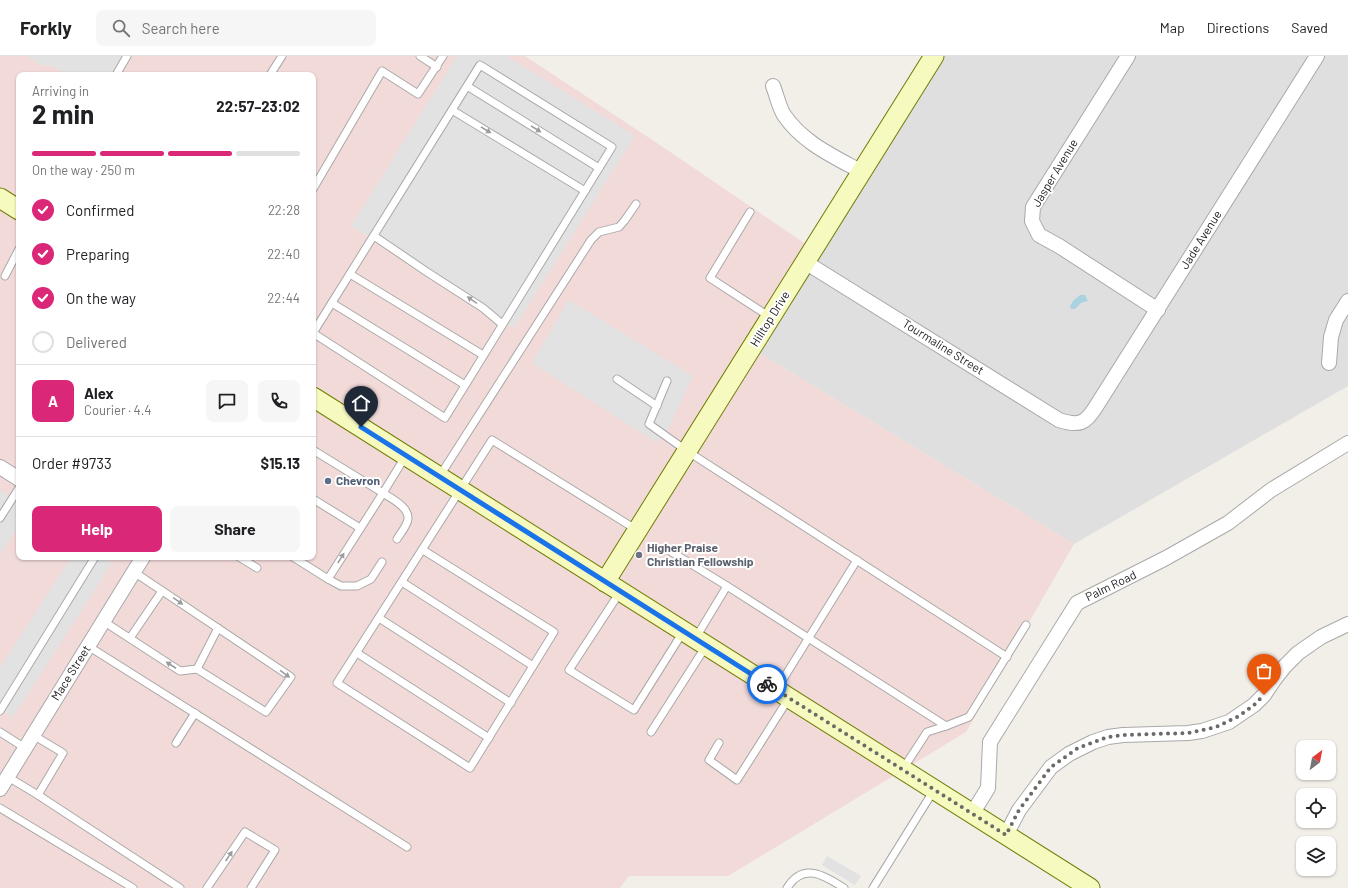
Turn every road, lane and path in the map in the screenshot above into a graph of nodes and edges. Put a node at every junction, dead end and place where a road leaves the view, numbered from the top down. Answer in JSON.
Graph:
{"nodes":[{"id":1,"x":127,"y":56,"type":"edge"},
{"id":2,"x":282,"y":56,"type":"edge"},
{"id":3,"x":420,"y":56,"type":"edge"},
{"id":4,"x":443,"y":56,"type":"edge"},
{"id":5,"x":934,"y":56,"type":"edge"},
{"id":6,"x":1128,"y":56,"type":"edge"},
{"id":7,"x":1317,"y":56,"type":"edge"},
{"id":8,"x":437,"y":66,"type":"junction"},
{"id":9,"x":118,"y":72,"type":"edge"},
{"id":10,"x":272,"y":72,"type":"edge"},
{"id":11,"x":467,"y":86,"type":"junction"},
{"id":12,"x":773,"y":86,"type":"dead end"},
{"id":13,"x":452,"y":110,"type":"junction"},
{"id":14,"x":599,"y":168,"type":"junction"},
{"id":15,"x":862,"y":172,"type":"junction"},
{"id":16,"x":316,"y":184,"type":"edge"},
{"id":17,"x":585,"y":191,"type":"junction"},
{"id":18,"x":0,"y":198,"type":"edge"},
{"id":19,"x":636,"y":204,"type":"dead end"},
{"id":20,"x":16,"y":208,"type":"edge"},
{"id":21,"x":750,"y":212,"type":"dead end"},
{"id":22,"x":374,"y":236,"type":"junction"},
{"id":23,"x":16,"y":255,"type":"edge"},
{"id":24,"x":806,"y":262,"type":"junction"},
{"id":25,"x":350,"y":274,"type":"junction"},
{"id":26,"x":5,"y":276,"type":"dead end"},
{"id":27,"x":1348,"y":301,"type":"edge"},
{"id":28,"x":332,"y":303,"type":"junction"},
{"id":29,"x":1158,"y":310,"type":"junction"},
{"id":30,"x":770,"y":318,"type":"junction"},
{"id":31,"x":502,"y":324,"type":"junction"},
{"id":32,"x":316,"y":328,"type":"edge"},
{"id":33,"x":316,"y":335,"type":"edge"},
{"id":34,"x":483,"y":355,"type":"junction"},
{"id":35,"x":1329,"y":364,"type":"dead end"},
{"id":36,"x":617,"y":379,"type":"dead end"},
{"id":37,"x":668,"y":381,"type":"dead end"},
{"id":38,"x":465,"y":385,"type":"junction"},
{"id":39,"x":316,"y":401,"type":"edge"},
{"id":40,"x":657,"y":406,"type":"junction"},
{"id":41,"x":1083,"y":422,"type":"joint"},
{"id":42,"x":1348,"y":443,"type":"edge"},
{"id":43,"x":687,"y":451,"type":"junction"},
{"id":44,"x":316,"y":452,"type":"edge"},
{"id":45,"x":405,"y":456,"type":"junction"},
{"id":46,"x":0,"y":468,"type":"edge"},
{"id":47,"x":16,"y":477,"type":"edge"},
{"id":48,"x":439,"y":477,"type":"junction"},
{"id":49,"x":460,"y":490,"type":"junction"},
{"id":50,"x":16,"y":493,"type":"edge"},
{"id":51,"x":383,"y":493,"type":"junction"},
{"id":52,"x":316,"y":502,"type":"edge"},
{"id":53,"x":0,"y":518,"type":"edge"},
{"id":54,"x":360,"y":528,"type":"junction"},
{"id":55,"x":637,"y":530,"type":"junction"},
{"id":56,"x":397,"y":539,"type":"dead end"},
{"id":57,"x":423,"y":550,"type":"junction"},
{"id":58,"x":670,"y":551,"type":"dead end"},
{"id":59,"x":93,"y":560,"type":"edge"},
{"id":60,"x":141,"y":560,"type":"edge"},
{"id":61,"x":244,"y":560,"type":"edge"},
{"id":62,"x":298,"y":560,"type":"edge"},
{"id":63,"x":856,"y":560,"type":"junction"},
{"id":64,"x":382,"y":562,"type":"dead end"},
{"id":65,"x":257,"y":568,"type":"dead end"},
{"id":66,"x":134,"y":572,"type":"junction"},
{"id":67,"x":328,"y":579,"type":"junction"},
{"id":68,"x":402,"y":582,"type":"junction"},
{"id":69,"x":727,"y":586,"type":"junction"},
{"id":70,"x":613,"y":587,"type":"junction"},
{"id":71,"x":162,"y":591,"type":"junction"},
{"id":72,"x":379,"y":618,"type":"junction"},
{"id":73,"x":103,"y":621,"type":"junction"},
{"id":74,"x":1348,"y":624,"type":"edge"},
{"id":75,"x":1026,"y":625,"type":"dead end"},
{"id":76,"x":218,"y":628,"type":"junction"},
{"id":77,"x":130,"y":638,"type":"junction"},
{"id":78,"x":809,"y":638,"type":"junction"},
{"id":79,"x":695,"y":639,"type":"junction"},
{"id":80,"x":88,"y":646,"type":"junction"},
{"id":81,"x":357,"y":652,"type":"junction"},
{"id":82,"x":1007,"y":657,"type":"junction"},
{"id":83,"x":533,"y":666,"type":"junction"},
{"id":84,"x":198,"y":669,"type":"junction"},
{"id":85,"x":783,"y":694,"type":"junction"},
{"id":86,"x":511,"y":703,"type":"junction"},
{"id":87,"x":0,"y":711,"type":"edge"},
{"id":88,"x":195,"y":713,"type":"junction"},
{"id":89,"x":946,"y":726,"type":"junction"},
{"id":90,"x":0,"y":732,"type":"edge"},
{"id":91,"x":651,"y":732,"type":"dead end"},
{"id":92,"x":33,"y":735,"type":"junction"},
{"id":93,"x":489,"y":738,"type":"junction"},
{"id":94,"x":719,"y":743,"type":"dead end"},
{"id":95,"x":176,"y":744,"type":"dead end"},
{"id":96,"x":25,"y":748,"type":"junction"},
{"id":97,"x":902,"y":770,"type":"junction"},
{"id":98,"x":8,"y":777,"type":"junction"},
{"id":99,"x":0,"y":789,"type":"edge"},
{"id":100,"x":934,"y":790,"type":"junction"},
{"id":101,"x":38,"y":795,"type":"junction"},
{"id":102,"x":0,"y":808,"type":"edge"},
{"id":103,"x":972,"y":814,"type":"junction"},
{"id":104,"x":1006,"y":835,"type":"junction"},
{"id":105,"x":407,"y":846,"type":"dead end"},
{"id":106,"x":133,"y":888,"type":"edge"},
{"id":107,"x":180,"y":888,"type":"edge"},
{"id":108,"x":207,"y":888,"type":"edge"},
{"id":109,"x":251,"y":888,"type":"edge"},
{"id":110,"x":787,"y":888,"type":"edge"},
{"id":111,"x":844,"y":888,"type":"edge"},
{"id":112,"x":873,"y":888,"type":"edge"},
{"id":113,"x":1090,"y":888,"type":"edge"}],
"edges":[{"from":1,"to":9,"type":"lane"},
{"from":2,"to":10,"type":"lane"},
{"from":3,"to":8,"type":"lane"},
{"from":4,"to":8,"type":"lane"},
{"from":5,"to":15,"type":"main road","name":"Hilltop Drive"},
{"from":6,"to":29,"type":"street","name":"Jasper Avenue"},
{"from":7,"to":29,"type":"street","name":"Jade Avenue"},
{"from":8,"to":16,"type":"lane"},
{"from":11,"to":13,"type":"lane"},
{"from":11,"to":14,"type":"lane","one_way":true},
{"from":11,"to":14,"type":"lane"},
{"from":12,"to":15,"type":"street"},
{"from":13,"to":17,"type":"lane","one_way":true},
{"from":13,"to":22,"type":"lane"},
{"from":14,"to":17,"type":"lane"},
{"from":15,"to":24,"type":"main road","name":"Hilltop Drive"},
{"from":17,"to":31,"type":"lane"},
{"from":18,"to":20,"type":"main road"},
{"from":19,"to":48,"type":"lane"},
{"from":21,"to":30,"type":"lane"},
{"from":22,"to":25,"type":"lane"},
{"from":31,"to":22,"type":"lane","one_way":true},
{"from":23,"to":26,"type":"lane"},
{"from":24,"to":30,"type":"main road","name":"Hilltop Drive"},
{"from":24,"to":41,"type":"street","name":"Tourmaline Street"},
{"from":25,"to":28,"type":"lane"},
{"from":25,"to":34,"type":"lane"},
{"from":27,"to":35,"type":"street"},
{"from":28,"to":32,"type":"lane"},
{"from":28,"to":38,"type":"lane"},
{"from":29,"to":41,"type":"street","name":"Jade Avenue"},
{"from":30,"to":43,"type":"main road","name":"Hilltop Drive"},
{"from":31,"to":34,"type":"lane"},
{"from":33,"to":38,"type":"lane"},
{"from":34,"to":38,"type":"lane"},
{"from":36,"to":40,"type":"lane"},
{"from":37,"to":40,"type":"lane"},
{"from":39,"to":45,"type":"main road"},
{"from":40,"to":43,"type":"lane"},
{"from":42,"to":103,"type":"street","name":"Palm Road"},
{"from":43,"to":55,"type":"main road","name":"Hilltop Drive"},
{"from":43,"to":63,"type":"lane"},
{"from":44,"to":51,"type":"lane"},
{"from":45,"to":48,"type":"main road"},
{"from":45,"to":51,"type":"lane"},
{"from":46,"to":47,"type":"street"},
{"from":48,"to":49,"type":"main road"},
{"from":49,"to":55,"type":"lane"},
{"from":49,"to":57,"type":"lane"},
{"from":49,"to":70,"type":"main road"},
{"from":50,"to":53,"type":"lane"},
{"from":51,"to":54,"type":"lane"},
{"from":51,"to":56,"type":"lane"},
{"from":52,"to":54,"type":"lane"},
{"from":67,"to":54,"type":"lane","one_way":true},
{"from":55,"to":70,"type":"main road","name":"Hilltop Drive"},
{"from":57,"to":68,"type":"lane"},
{"from":57,"to":83,"type":"lane"},
{"from":58,"to":69,"type":"lane"},
{"from":59,"to":87,"type":"lane"},
{"from":60,"to":66,"type":"street","name":"Mace Street"},
{"from":61,"to":65,"type":"lane"},
{"from":62,"to":67,"type":"lane"},
{"from":63,"to":78,"type":"lane"},
{"from":63,"to":82,"type":"lane"},
{"from":64,"to":67,"type":"lane"},
{"from":66,"to":71,"type":"lane"},
{"from":66,"to":73,"type":"street","name":"Mace Street"},
{"from":68,"to":72,"type":"lane"},
{"from":68,"to":83,"type":"lane"},
{"from":69,"to":78,"type":"lane"},
{"from":69,"to":79,"type":"lane"},
{"from":70,"to":79,"type":"main road"},
{"from":70,"to":79,"type":"lane"},
{"from":71,"to":76,"type":"lane","one_way":true},
{"from":71,"to":77,"type":"lane"},
{"from":72,"to":81,"type":"lane"},
{"from":72,"to":86,"type":"lane"},
{"from":73,"to":77,"type":"lane"},
{"from":73,"to":80,"type":"street","name":"Mace Street"},
{"from":74,"to":104,"type":"street"},
{"from":75,"to":82,"type":"lane"},
{"from":76,"to":84,"type":"lane"},
{"from":76,"to":84,"type":"lane","one_way":true},
{"from":84,"to":77,"type":"lane","one_way":true},
{"from":78,"to":85,"type":"lane"},
{"from":78,"to":89,"type":"lane"},
{"from":79,"to":85,"type":"main road"},
{"from":79,"to":91,"type":"lane"},
{"from":80,"to":88,"type":"lane"},
{"from":80,"to":92,"type":"street","name":"Mace Street"},
{"from":81,"to":93,"type":"lane"},
{"from":81,"to":93,"type":"lane"},
{"from":82,"to":89,"type":"lane"},
{"from":83,"to":86,"type":"lane"},
{"from":85,"to":94,"type":"lane"},
{"from":85,"to":97,"type":"main road"},
{"from":86,"to":93,"type":"lane"},
{"from":88,"to":95,"type":"lane"},
{"from":88,"to":105,"type":"lane"},
{"from":89,"to":97,"type":"lane"},
{"from":90,"to":96,"type":"lane"},
{"from":92,"to":96,"type":"street","name":"Mace Street"},
{"from":92,"to":101,"type":"lane"},
{"from":96,"to":98,"type":"street","name":"Mace Street"},
{"from":97,"to":100,"type":"main road"},
{"from":98,"to":99,"type":"street","name":"Mace Street"},
{"from":98,"to":101,"type":"lane"},
{"from":100,"to":103,"type":"main road"},
{"from":100,"to":112,"type":"lane"},
{"from":101,"to":107,"type":"lane"},
{"from":102,"to":106,"type":"lane"},
{"from":103,"to":104,"type":"main road"},
{"from":104,"to":113,"type":"main road"},
{"from":108,"to":109,"type":"lane","one_way":true},
{"from":110,"to":111,"type":"lane"}]}
